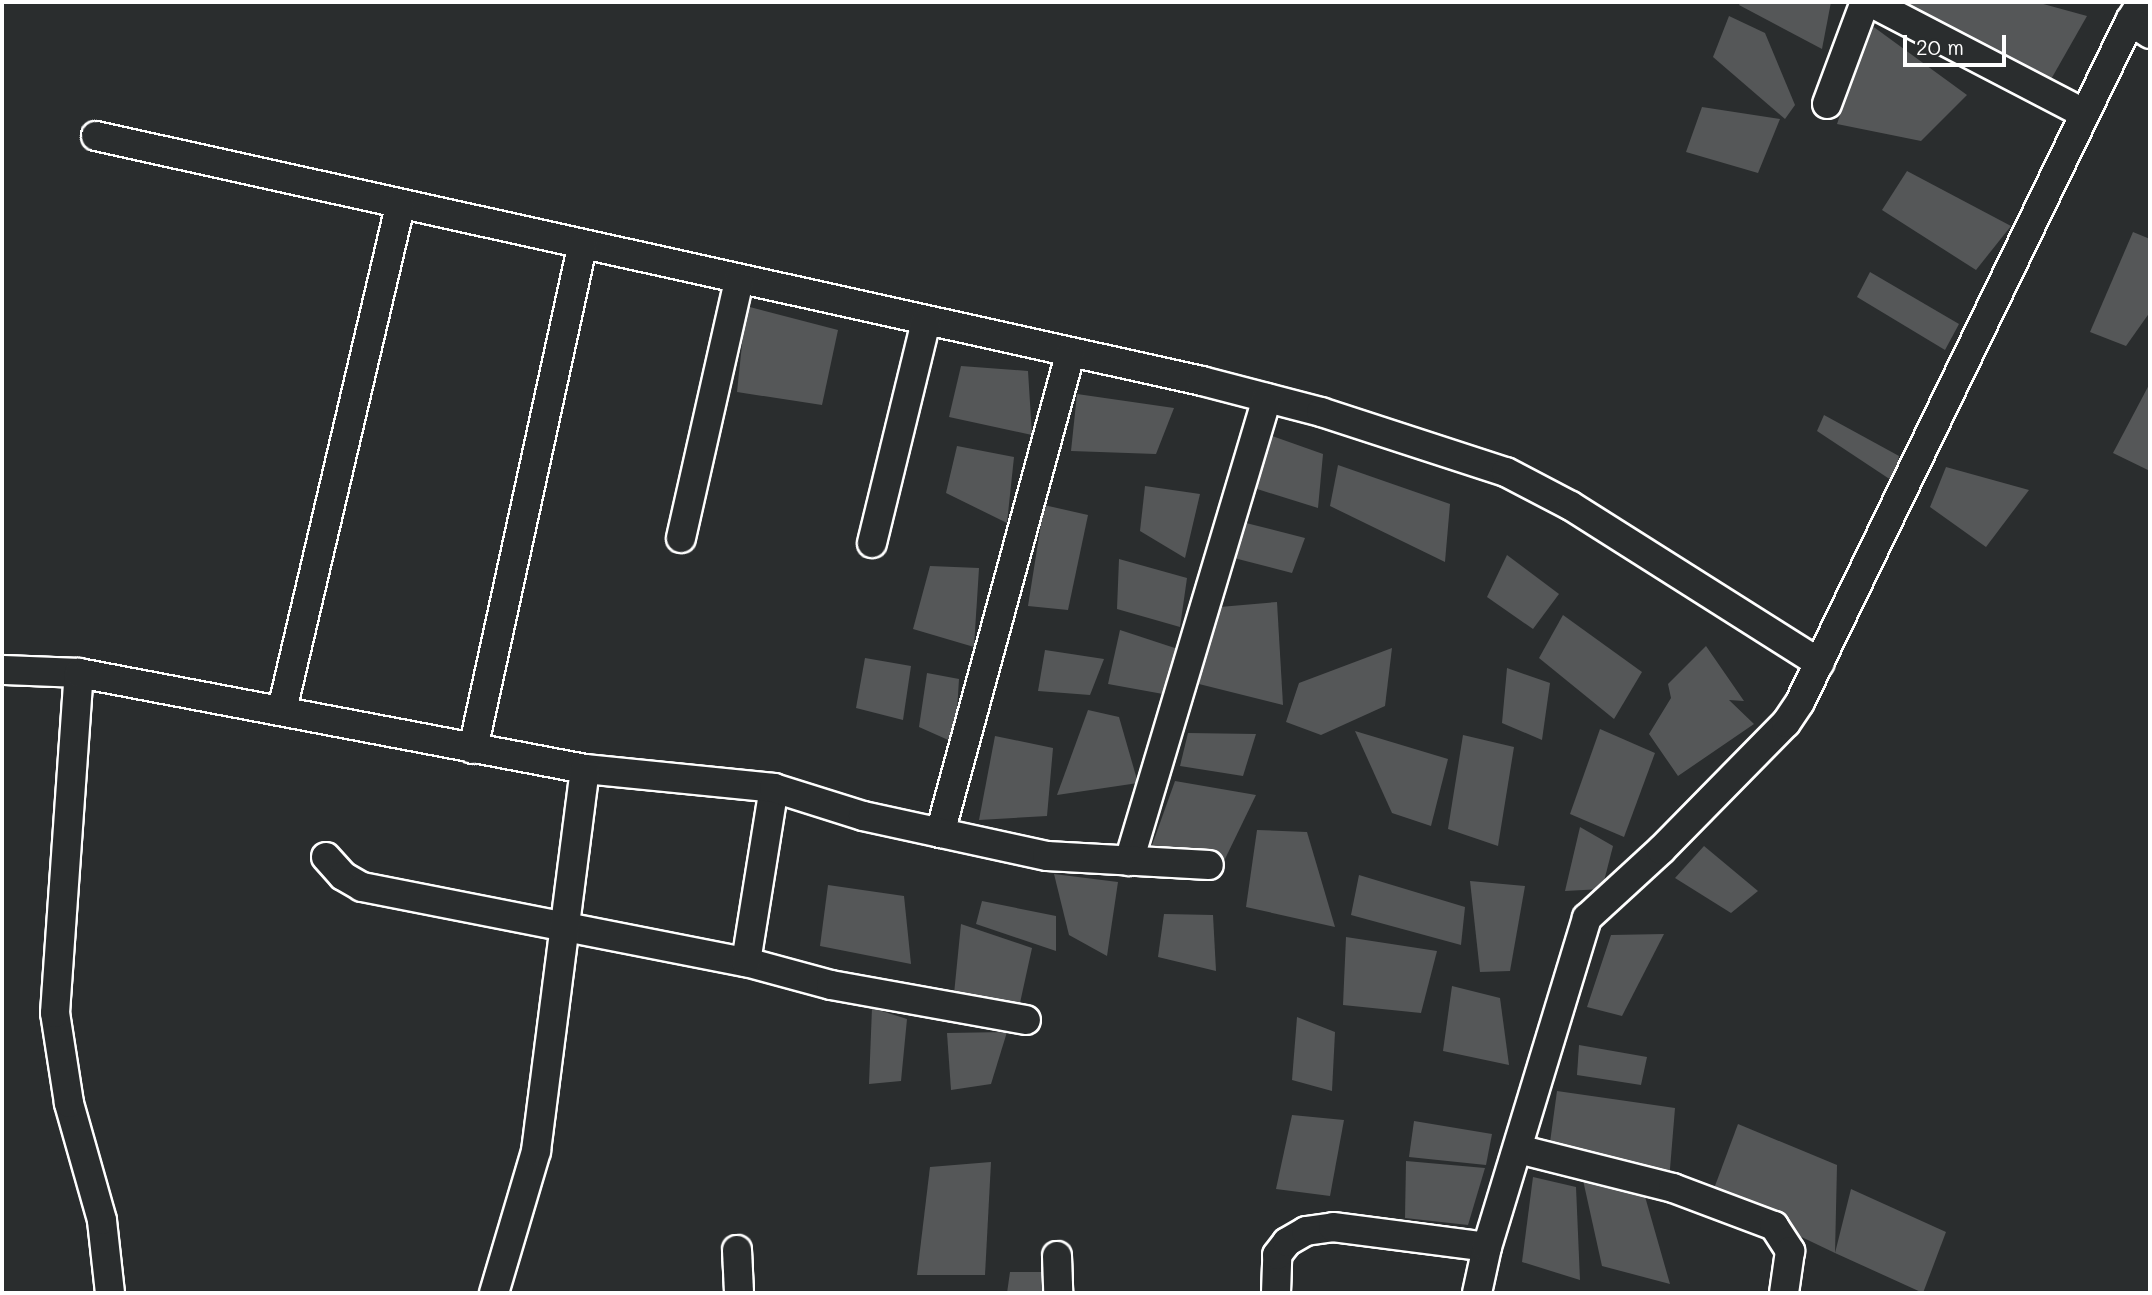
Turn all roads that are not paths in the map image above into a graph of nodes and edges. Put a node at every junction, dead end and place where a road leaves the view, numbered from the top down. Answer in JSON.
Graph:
{"nodes":[{"id":1,"x":1867,"y":2,"type":"edge"},
{"id":2,"x":2141,"y":19,"type":"edge"},
{"id":3,"x":1827,"y":104,"type":"dead end"},
{"id":4,"x":2085,"y":114,"type":"junction"},
{"id":5,"x":96,"y":136,"type":"dead end"},
{"id":6,"x":400,"y":206,"type":"junction"},
{"id":7,"x":582,"y":247,"type":"junction"},
{"id":8,"x":739,"y":281,"type":"junction"},
{"id":9,"x":926,"y":321,"type":"junction"},
{"id":10,"x":1070,"y":353,"type":"junction"},
{"id":11,"x":1267,"y":398,"type":"junction"},
{"id":12,"x":681,"y":538,"type":"dead end"},
{"id":13,"x":872,"y":543,"type":"dead end"},
{"id":14,"x":1819,"y":663,"type":"junction"},
{"id":15,"x":2,"y":670,"type":"edge"},
{"id":16,"x":79,"y":673,"type":"junction"},
{"id":17,"x":282,"y":710,"type":"junction"},
{"id":18,"x":473,"y":749,"type":"junction"},
{"id":19,"x":585,"y":769,"type":"junction"},
{"id":20,"x":774,"y":788,"type":"junction"},
{"id":21,"x":940,"y":833,"type":"junction"},
{"id":22,"x":326,"y":857,"type":"dead end"},
{"id":23,"x":1129,"y":860,"type":"junction"},
{"id":24,"x":1209,"y":865,"type":"dead end"},
{"id":25,"x":566,"y":925,"type":"junction"},
{"id":26,"x":746,"y":962,"type":"junction"},
{"id":27,"x":1026,"y":1020,"type":"dead end"},
{"id":28,"x":1518,"y":1149,"type":"junction"},
{"id":29,"x":1486,"y":1247,"type":"junction"},
{"id":30,"x":737,"y":1250,"type":"dead end"},
{"id":31,"x":1057,"y":1256,"type":"dead end"},
{"id":32,"x":110,"y":1293,"type":"edge"},
{"id":33,"x":494,"y":1293,"type":"edge"},
{"id":34,"x":739,"y":1293,"type":"edge"},
{"id":35,"x":1058,"y":1293,"type":"edge"},
{"id":36,"x":1276,"y":1293,"type":"edge"},
{"id":37,"x":1477,"y":1293,"type":"edge"},
{"id":38,"x":1784,"y":1293,"type":"edge"}],
"edges":[{"from":1,"to":3,"type":"street"},
{"from":1,"to":4,"type":"street"},
{"from":2,"to":4,"type":"street"},
{"from":4,"to":14,"type":"street"},
{"from":5,"to":6,"type":"street"},
{"from":6,"to":7,"type":"street"},
{"from":6,"to":17,"type":"street"},
{"from":7,"to":8,"type":"street"},
{"from":7,"to":18,"type":"street"},
{"from":8,"to":9,"type":"street"},
{"from":8,"to":12,"type":"street"},
{"from":9,"to":10,"type":"street"},
{"from":9,"to":13,"type":"street"},
{"from":10,"to":11,"type":"street"},
{"from":10,"to":21,"type":"street"},
{"from":11,"to":14,"type":"street"},
{"from":11,"to":23,"type":"street"},
{"from":14,"to":28,"type":"street"},
{"from":15,"to":16,"type":"street"},
{"from":16,"to":17,"type":"street"},
{"from":16,"to":32,"type":"street"},
{"from":17,"to":18,"type":"street"},
{"from":18,"to":19,"type":"street"},
{"from":19,"to":20,"type":"street"},
{"from":19,"to":25,"type":"street"},
{"from":20,"to":21,"type":"street"},
{"from":20,"to":26,"type":"street"},
{"from":21,"to":23,"type":"street"},
{"from":22,"to":25,"type":"street"},
{"from":23,"to":24,"type":"street"},
{"from":25,"to":26,"type":"street"},
{"from":25,"to":33,"type":"street"},
{"from":26,"to":27,"type":"street"},
{"from":28,"to":29,"type":"street"},
{"from":28,"to":38,"type":"street"},
{"from":29,"to":36,"type":"street"},
{"from":29,"to":37,"type":"street"},
{"from":30,"to":34,"type":"street"},
{"from":31,"to":35,"type":"street"}]}
